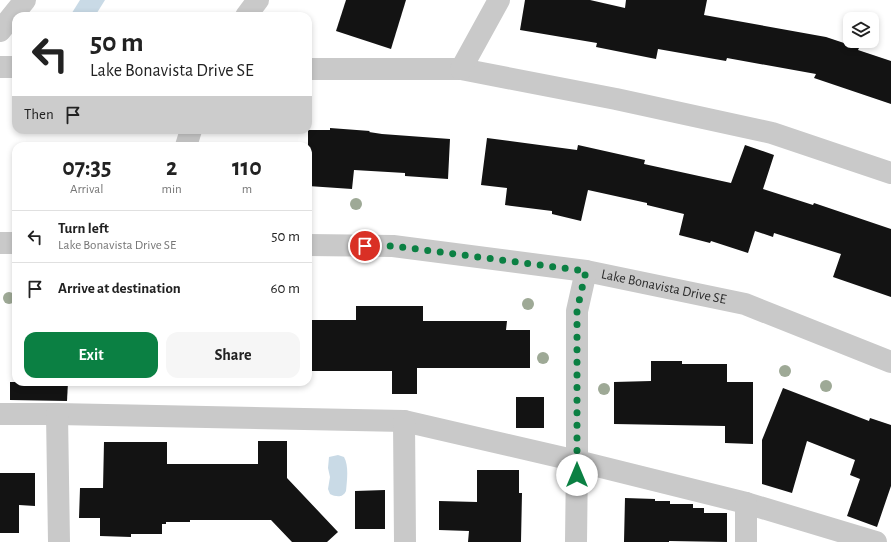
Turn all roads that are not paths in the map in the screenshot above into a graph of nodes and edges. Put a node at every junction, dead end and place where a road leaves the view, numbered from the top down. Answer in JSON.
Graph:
{"nodes":[{"id":1,"x":25,"y":0,"type":"edge"},
{"id":2,"x":258,"y":0,"type":"edge"},
{"id":3,"x":499,"y":0,"type":"edge"},
{"id":4,"x":15,"y":12,"type":"edge"},
{"id":5,"x":249,"y":12,"type":"edge"},
{"id":6,"x":12,"y":16,"type":"edge"},
{"id":7,"x":0,"y":31,"type":"edge"},
{"id":8,"x":0,"y":67,"type":"edge"},
{"id":9,"x":12,"y":67,"type":"edge"},
{"id":10,"x":312,"y":69,"type":"edge"},
{"id":11,"x":461,"y":69,"type":"junction"},
{"id":12,"x":891,"y":173,"type":"edge"},
{"id":13,"x":0,"y":242,"type":"edge"},
{"id":14,"x":12,"y":243,"type":"edge"},
{"id":15,"x":312,"y":245,"type":"edge"},
{"id":16,"x":586,"y":271,"type":"junction"},
{"id":17,"x":891,"y":362,"type":"edge"},
{"id":18,"x":0,"y":414,"type":"edge"},
{"id":19,"x":57,"y":414,"type":"junction"},
{"id":20,"x":404,"y":421,"type":"junction"},
{"id":21,"x":577,"y":461,"type":"junction"},
{"id":22,"x":746,"y":503,"type":"junction"},
{"id":23,"x":58,"y":542,"type":"edge"},
{"id":24,"x":405,"y":542,"type":"edge"},
{"id":25,"x":576,"y":542,"type":"edge"},
{"id":26,"x":746,"y":542,"type":"edge"},
{"id":27,"x":876,"y":542,"type":"edge"}],
"edges":[{"from":1,"to":4,"type":"street"},
{"from":2,"to":5,"type":"street"},
{"from":3,"to":11,"type":"street"},
{"from":6,"to":7,"type":"street"},
{"from":8,"to":9,"type":"street"},
{"from":10,"to":11,"type":"street"},
{"from":11,"to":12,"type":"street"},
{"from":13,"to":14,"type":"street"},
{"from":15,"to":16,"type":"street","name":"Lake Bonavista Drive SE"},
{"from":16,"to":17,"type":"street","name":"Lake Bonavista Drive SE"},
{"from":16,"to":21,"type":"street"},
{"from":18,"to":19,"type":"street"},
{"from":19,"to":20,"type":"street"},
{"from":19,"to":23,"type":"street"},
{"from":20,"to":21,"type":"street"},
{"from":20,"to":24,"type":"street"},
{"from":21,"to":22,"type":"street"},
{"from":21,"to":25,"type":"street"},
{"from":22,"to":26,"type":"street"},
{"from":22,"to":27,"type":"street"}]}
